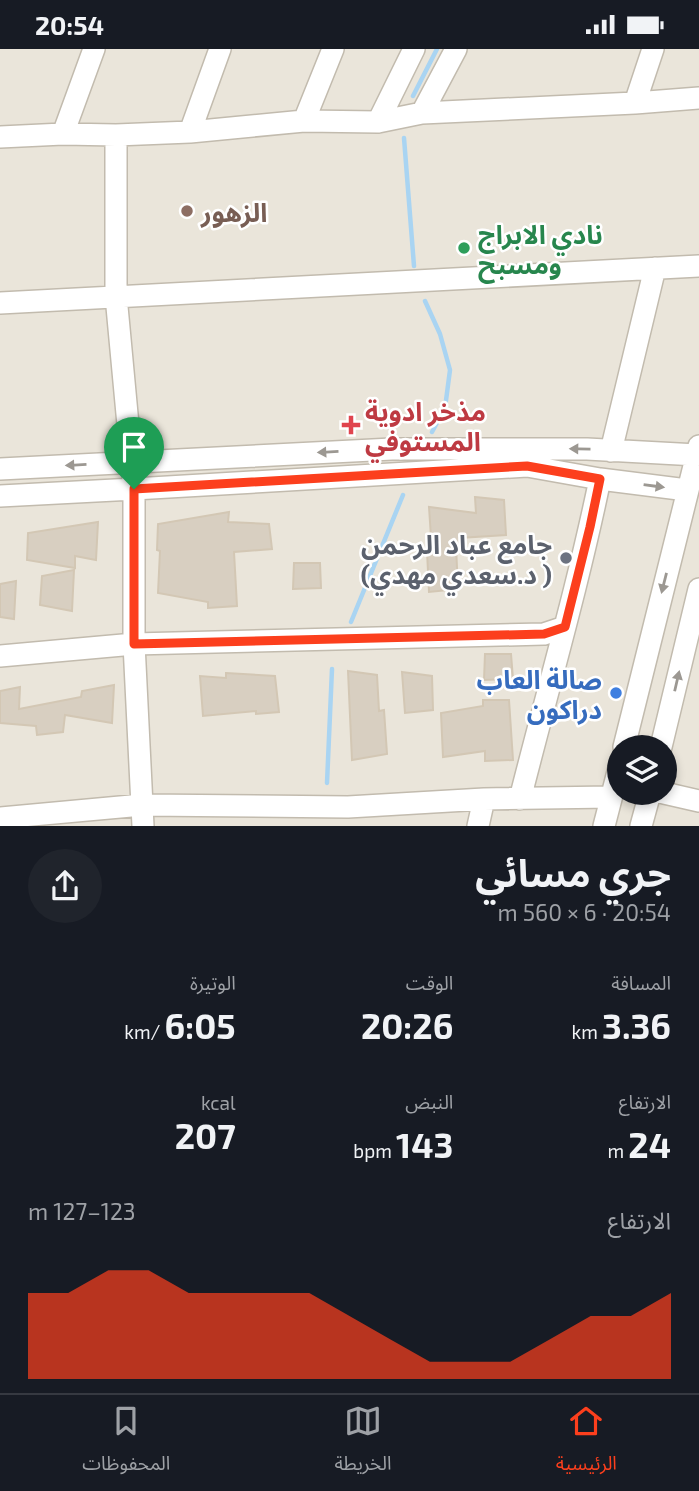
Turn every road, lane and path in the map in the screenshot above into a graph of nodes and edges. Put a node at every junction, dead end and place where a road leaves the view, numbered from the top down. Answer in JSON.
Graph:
{"nodes":[{"id":1,"x":94,"y":49,"type":"edge"},
{"id":2,"x":220,"y":49,"type":"edge"},
{"id":3,"x":333,"y":49,"type":"edge"},
{"id":4,"x":414,"y":49,"type":"edge"},
{"id":5,"x":456,"y":49,"type":"edge"},
{"id":6,"x":653,"y":49,"type":"edge"},
{"id":7,"x":699,"y":98,"type":"edge"},
{"id":8,"x":635,"y":103,"type":"junction"},
{"id":9,"x":422,"y":113,"type":"junction"},
{"id":10,"x":304,"y":121,"type":"junction"},
{"id":11,"x":378,"y":122,"type":"junction"},
{"id":12,"x":190,"y":132,"type":"junction"},
{"id":13,"x":63,"y":134,"type":"junction"},
{"id":14,"x":116,"y":135,"type":"junction"},
{"id":15,"x":0,"y":137,"type":"edge"},
{"id":16,"x":699,"y":266,"type":"edge"},
{"id":17,"x":655,"y":268,"type":"junction"},
{"id":18,"x":116,"y":296,"type":"junction"},
{"id":19,"x":0,"y":303,"type":"edge"},
{"id":20,"x":611,"y":450,"type":"junction"},
{"id":21,"x":698,"y":450,"type":"edge"},
{"id":22,"x":132,"y":462,"type":"junction"},
{"id":23,"x":0,"y":469,"type":"edge"},
{"id":24,"x":600,"y":479,"type":"junction"},
{"id":25,"x":134,"y":489,"type":"junction"},
{"id":26,"x":687,"y":491,"type":"junction"},
{"id":27,"x":0,"y":496,"type":"edge"},
{"id":28,"x":699,"y":589,"type":"edge"},
{"id":29,"x":565,"y":627,"type":"junction"},
{"id":30,"x":134,"y":644,"type":"junction"},
{"id":31,"x":0,"y":656,"type":"edge"},
{"id":32,"x":627,"y":735,"type":"edge"},
{"id":33,"x":664,"y":735,"type":"edge"},
{"id":34,"x":677,"y":796,"type":"edge"},
{"id":35,"x":607,"y":797,"type":"edge"},
{"id":36,"x":484,"y":799,"type":"junction"},
{"id":37,"x":520,"y":799,"type":"junction"},
{"id":38,"x":699,"y":801,"type":"edge"},
{"id":39,"x":609,"y":805,"type":"edge"},
{"id":40,"x":647,"y":805,"type":"edge"},
{"id":41,"x":143,"y":816,"type":"edge"},
{"id":42,"x":0,"y":818,"type":"edge"},
{"id":43,"x":478,"y":826,"type":"edge"},
{"id":44,"x":604,"y":826,"type":"edge"},
{"id":45,"x":641,"y":826,"type":"edge"}],
"edges":[{"from":1,"to":13,"type":"street"},
{"from":2,"to":12,"type":"street"},
{"from":3,"to":10,"type":"street"},
{"from":4,"to":11,"type":"street"},
{"from":5,"to":9,"type":"street"},
{"from":6,"to":8,"type":"street"},
{"from":7,"to":8,"type":"street"},
{"from":8,"to":9,"type":"street"},
{"from":9,"to":11,"type":"street"},
{"from":10,"to":11,"type":"street"},
{"from":10,"to":12,"type":"street"},
{"from":12,"to":14,"type":"street"},
{"from":13,"to":14,"type":"street"},
{"from":13,"to":15,"type":"street"},
{"from":14,"to":18,"type":"street"},
{"from":16,"to":17,"type":"street"},
{"from":17,"to":18,"type":"street"},
{"from":17,"to":20,"type":"street"},
{"from":18,"to":19,"type":"street"},
{"from":18,"to":22,"type":"street"},
{"from":20,"to":21,"type":"street"},
{"from":20,"to":22,"type":"street","one_way":true},
{"from":21,"to":26,"type":"street"},
{"from":22,"to":23,"type":"street","one_way":true},
{"from":22,"to":25,"type":"street"},
{"from":24,"to":25,"type":"street"},
{"from":24,"to":26,"type":"street","one_way":true},
{"from":24,"to":29,"type":"street"},
{"from":25,"to":27,"type":"street"},
{"from":25,"to":30,"type":"street"},
{"from":26,"to":32,"type":"street","one_way":true},
{"from":33,"to":28,"type":"street","one_way":true},
{"from":29,"to":30,"type":"street"},
{"from":29,"to":37,"type":"street"},
{"from":30,"to":31,"type":"street"},
{"from":30,"to":41,"type":"street"},
{"from":34,"to":38,"type":"street"},
{"from":35,"to":37,"type":"street"},
{"from":36,"to":37,"type":"street"},
{"from":36,"to":41,"type":"street"},
{"from":36,"to":43,"type":"street"},
{"from":39,"to":44,"type":"street"},
{"from":40,"to":45,"type":"street"},
{"from":41,"to":42,"type":"street"}]}
